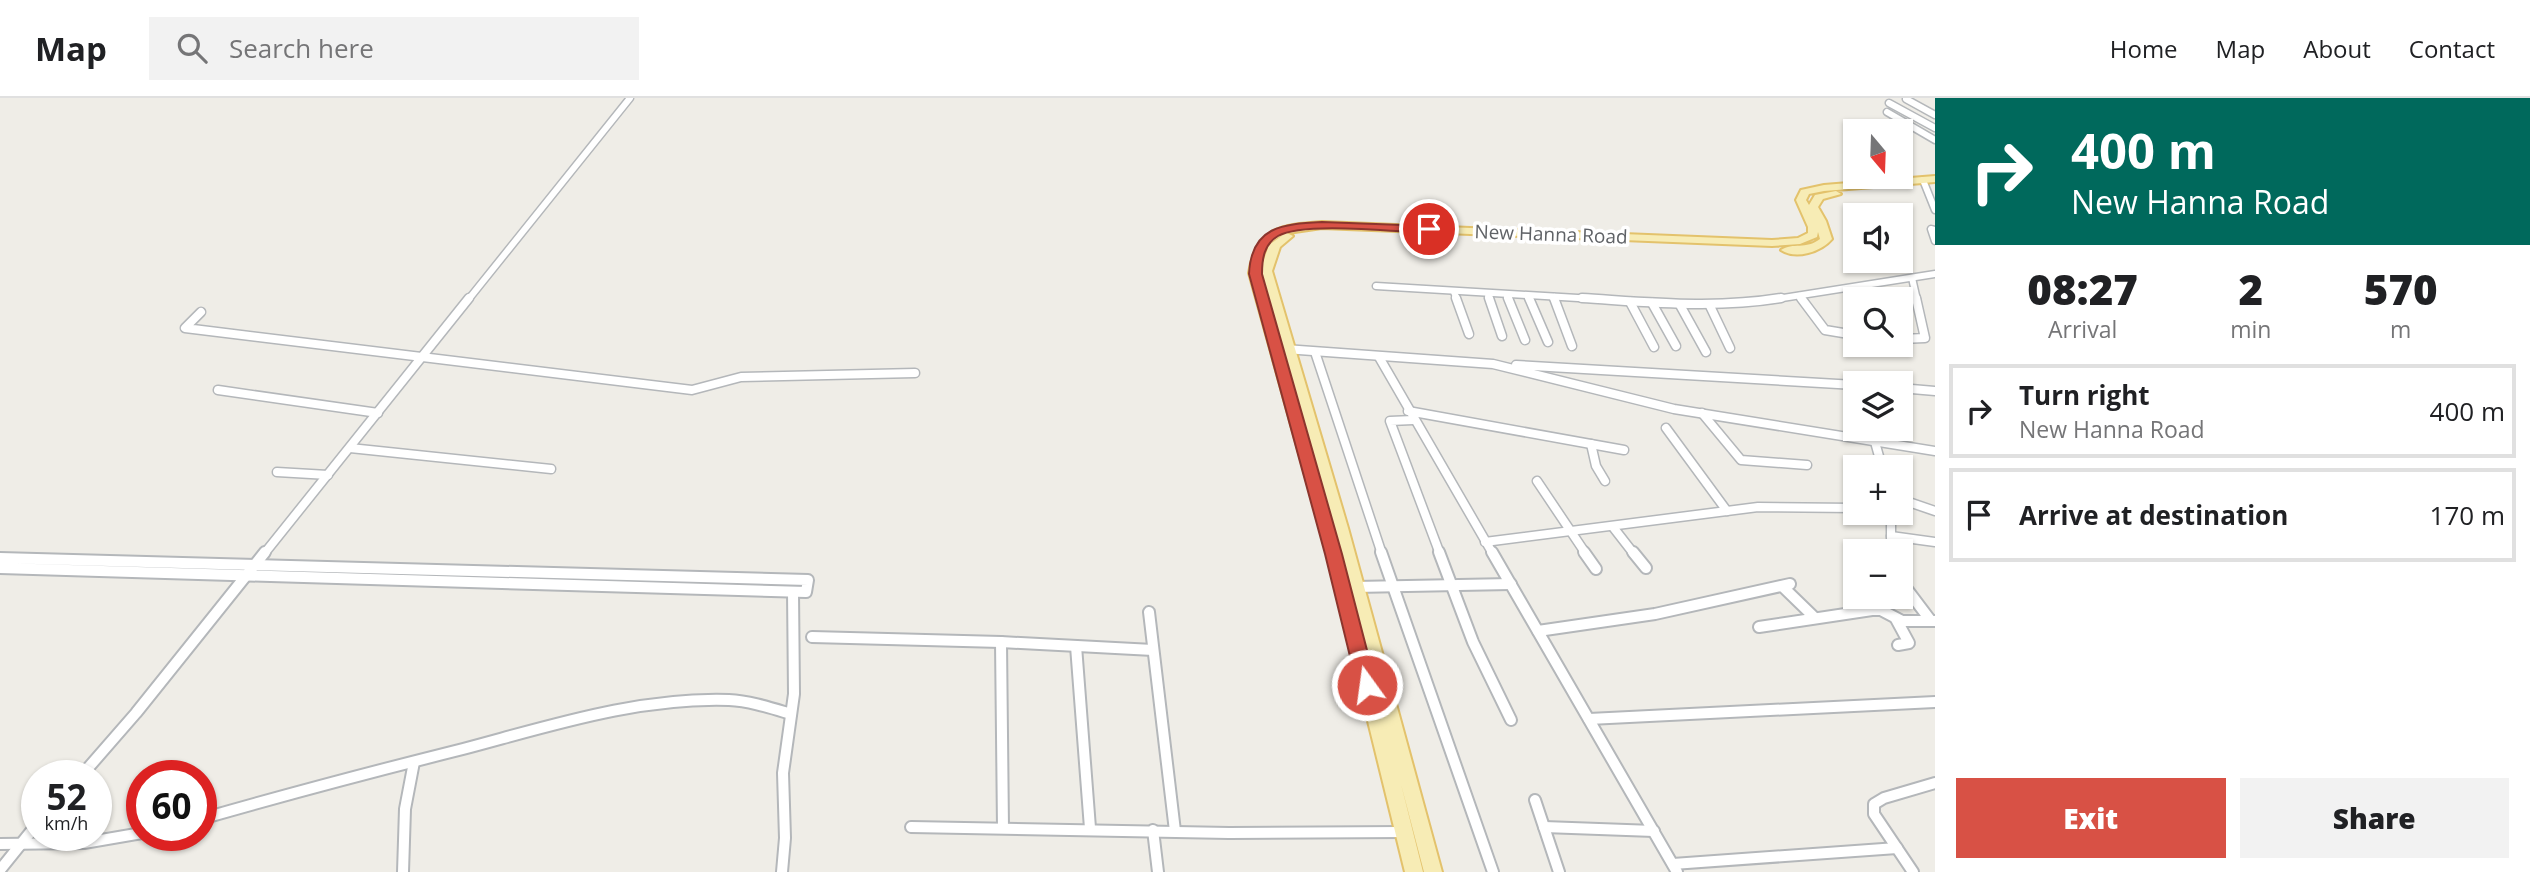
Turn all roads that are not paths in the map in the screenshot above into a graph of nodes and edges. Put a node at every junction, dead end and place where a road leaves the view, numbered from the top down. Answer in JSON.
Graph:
{"nodes":[{"id":1,"x":630,"y":98,"type":"edge"},
{"id":2,"x":1906,"y":99,"type":"edge"},
{"id":3,"x":1889,"y":103,"type":"dead end"},
{"id":4,"x":1887,"y":112,"type":"dead end"},
{"id":5,"x":1935,"y":115,"type":"edge"},
{"id":6,"x":1933,"y":126,"type":"edge"},
{"id":7,"x":1914,"y":128,"type":"junction"},
{"id":8,"x":1935,"y":139,"type":"edge"},
{"id":9,"x":1930,"y":182,"type":"edge"},
{"id":10,"x":1935,"y":210,"type":"edge"},
{"id":11,"x":1935,"y":230,"type":"edge"},
{"id":12,"x":1935,"y":242,"type":"edge"},
{"id":13,"x":1935,"y":274,"type":"edge"},
{"id":14,"x":1912,"y":278,"type":"junction"},
{"id":15,"x":1376,"y":286,"type":"dead end"},
{"id":16,"x":1454,"y":292,"type":"junction"},
{"id":17,"x":1488,"y":294,"type":"junction"},
{"id":18,"x":1507,"y":295,"type":"junction"},
{"id":19,"x":1528,"y":296,"type":"junction"},
{"id":20,"x":1799,"y":296,"type":"junction"},
{"id":21,"x":1553,"y":297,"type":"junction"},
{"id":22,"x":1630,"y":302,"type":"junction"},
{"id":23,"x":1652,"y":303,"type":"junction"},
{"id":24,"x":1680,"y":305,"type":"junction"},
{"id":25,"x":1710,"y":306,"type":"junction"},
{"id":26,"x":201,"y":312,"type":"dead end"},
{"id":27,"x":1468,"y":334,"type":"dead end"},
{"id":28,"x":1843,"y":334,"type":"edge"},
{"id":29,"x":1502,"y":336,"type":"dead end"},
{"id":30,"x":1913,"y":338,"type":"edge"},
{"id":31,"x":1525,"y":340,"type":"dead end"},
{"id":32,"x":1548,"y":342,"type":"dead end"},
{"id":33,"x":1572,"y":346,"type":"dead end"},
{"id":34,"x":1675,"y":346,"type":"dead end"},
{"id":35,"x":1654,"y":347,"type":"dead end"},
{"id":36,"x":1730,"y":348,"type":"dead end"},
{"id":37,"x":1282,"y":349,"type":"junction"},
{"id":38,"x":1315,"y":352,"type":"junction"},
{"id":39,"x":1706,"y":352,"type":"dead end"},
{"id":40,"x":1379,"y":357,"type":"junction"},
{"id":41,"x":422,"y":358,"type":"junction"},
{"id":42,"x":1493,"y":364,"type":"junction"},
{"id":43,"x":915,"y":373,"type":"dead end"},
{"id":44,"x":1843,"y":384,"type":"edge"},
{"id":45,"x":1913,"y":389,"type":"edge"},
{"id":46,"x":218,"y":390,"type":"dead end"},
{"id":47,"x":1935,"y":391,"type":"edge"},
{"id":48,"x":378,"y":413,"type":"junction"},
{"id":49,"x":1702,"y":413,"type":"junction"},
{"id":50,"x":1411,"y":416,"type":"junction"},
{"id":51,"x":1666,"y":428,"type":"dead end"},
{"id":52,"x":1875,"y":442,"type":"junction"},
{"id":53,"x":1591,"y":444,"type":"junction"},
{"id":54,"x":350,"y":448,"type":"junction"},
{"id":55,"x":1624,"y":450,"type":"dead end"},
{"id":56,"x":1935,"y":451,"type":"edge"},
{"id":57,"x":1879,"y":455,"type":"edge"},
{"id":58,"x":1807,"y":465,"type":"dead end"},
{"id":59,"x":551,"y":469,"type":"dead end"},
{"id":60,"x":277,"y":472,"type":"dead end"},
{"id":61,"x":328,"y":475,"type":"junction"},
{"id":62,"x":1537,"y":481,"type":"dead end"},
{"id":63,"x":1605,"y":481,"type":"dead end"},
{"id":64,"x":1913,"y":503,"type":"edge"},
{"id":65,"x":1843,"y":509,"type":"edge"},
{"id":66,"x":1727,"y":511,"type":"junction"},
{"id":67,"x":1935,"y":511,"type":"edge"},
{"id":68,"x":1891,"y":525,"type":"edge"},
{"id":69,"x":1613,"y":527,"type":"junction"},
{"id":70,"x":1572,"y":533,"type":"junction"},
{"id":71,"x":1891,"y":536,"type":"joint"},
{"id":72,"x":1485,"y":542,"type":"junction"},
{"id":73,"x":1935,"y":542,"type":"edge"},
{"id":74,"x":0,"y":558,"type":"edge"},
{"id":75,"x":253,"y":566,"type":"junction"},
{"id":76,"x":0,"y":568,"type":"edge"},
{"id":77,"x":1646,"y":568,"type":"dead end"},
{"id":78,"x":1597,"y":569,"type":"dead end"},
{"id":79,"x":245,"y":576,"type":"junction"},
{"id":80,"x":1511,"y":584,"type":"junction"},
{"id":81,"x":1342,"y":586,"type":"junction"},
{"id":82,"x":1451,"y":586,"type":"junction"},
{"id":83,"x":1357,"y":587,"type":"junction"},
{"id":84,"x":1394,"y":588,"type":"junction"},
{"id":85,"x":793,"y":592,"type":"junction"},
{"id":86,"x":1913,"y":596,"type":"edge"},
{"id":87,"x":1149,"y":612,"type":"dead end"},
{"id":88,"x":1815,"y":618,"type":"junction"},
{"id":89,"x":1896,"y":620,"type":"junction"},
{"id":90,"x":1933,"y":621,"type":"edge"},
{"id":91,"x":1759,"y":626,"type":"dead end"},
{"id":92,"x":1538,"y":631,"type":"junction"},
{"id":93,"x":812,"y":637,"type":"dead end"},
{"id":94,"x":1001,"y":642,"type":"junction"},
{"id":95,"x":1898,"y":645,"type":"dead end"},
{"id":96,"x":1076,"y":646,"type":"junction"},
{"id":97,"x":1153,"y":650,"type":"junction"},
{"id":98,"x":1935,"y":702,"type":"edge"},
{"id":99,"x":791,"y":714,"type":"junction"},
{"id":100,"x":1589,"y":719,"type":"junction"},
{"id":101,"x":1511,"y":720,"type":"dead end"},
{"id":102,"x":95,"y":760,"type":"edge"},
{"id":103,"x":414,"y":762,"type":"junction"},
{"id":104,"x":1935,"y":783,"type":"edge"},
{"id":105,"x":1535,"y":800,"type":"dead end"},
{"id":106,"x":217,"y":815,"type":"edge"},
{"id":107,"x":911,"y":827,"type":"dead end"},
{"id":108,"x":1544,"y":827,"type":"junction"},
{"id":109,"x":1003,"y":828,"type":"junction"},
{"id":110,"x":1090,"y":828,"type":"junction"},
{"id":111,"x":1153,"y":830,"type":"junction"},
{"id":112,"x":1175,"y":831,"type":"junction"},
{"id":113,"x":1654,"y":831,"type":"junction"},
{"id":114,"x":1404,"y":832,"type":"junction"},
{"id":115,"x":21,"y":842,"type":"joint"},
{"id":116,"x":0,"y":844,"type":"edge"},
{"id":117,"x":1898,"y":848,"type":"junction"},
{"id":118,"x":1675,"y":868,"type":"edge"},
{"id":119,"x":0,"y":870,"type":"edge"},
{"id":120,"x":403,"y":872,"type":"edge"},
{"id":121,"x":782,"y":872,"type":"edge"},
{"id":122,"x":1158,"y":872,"type":"edge"},
{"id":123,"x":1414,"y":872,"type":"edge"},
{"id":124,"x":1433,"y":872,"type":"edge"},
{"id":125,"x":1493,"y":872,"type":"edge"},
{"id":126,"x":1559,"y":872,"type":"edge"},
{"id":127,"x":1913,"y":872,"type":"edge"}],
"edges":[{"from":1,"to":41,"type":"street"},
{"from":2,"to":5,"type":"street"},
{"from":3,"to":6,"type":"street"},
{"from":4,"to":7,"type":"street"},
{"from":6,"to":7,"type":"street"},
{"from":7,"to":8,"type":"street"},
{"from":9,"to":10,"type":"street"},
{"from":9,"to":37,"type":"main road","name":"New Hanna Road"},
{"from":11,"to":12,"type":"street"},
{"from":13,"to":14,"type":"street"},
{"from":14,"to":20,"type":"street"},
{"from":14,"to":30,"type":"street"},
{"from":15,"to":16,"type":"street"},
{"from":16,"to":17,"type":"street"},
{"from":16,"to":27,"type":"street"},
{"from":17,"to":18,"type":"street"},
{"from":17,"to":29,"type":"street"},
{"from":18,"to":19,"type":"street"},
{"from":18,"to":31,"type":"street"},
{"from":19,"to":21,"type":"street"},
{"from":19,"to":32,"type":"street"},
{"from":20,"to":25,"type":"street"},
{"from":20,"to":28,"type":"street"},
{"from":21,"to":22,"type":"street"},
{"from":21,"to":33,"type":"street"},
{"from":22,"to":23,"type":"street"},
{"from":22,"to":35,"type":"street"},
{"from":23,"to":24,"type":"street"},
{"from":23,"to":34,"type":"street"},
{"from":24,"to":25,"type":"street"},
{"from":24,"to":39,"type":"street"},
{"from":25,"to":36,"type":"street"},
{"from":26,"to":41,"type":"street"},
{"from":37,"to":38,"type":"street"},
{"from":37,"to":81,"type":"main road","name":"New Hanna Road"},
{"from":37,"to":83,"type":"main road","name":"New Hanna Road"},
{"from":38,"to":40,"type":"street"},
{"from":38,"to":84,"type":"street"},
{"from":40,"to":42,"type":"street"},
{"from":40,"to":50,"type":"street"},
{"from":41,"to":43,"type":"street"},
{"from":41,"to":48,"type":"street"},
{"from":42,"to":44,"type":"street"},
{"from":42,"to":49,"type":"street"},
{"from":45,"to":47,"type":"street"},
{"from":46,"to":48,"type":"street"},
{"from":48,"to":54,"type":"street"},
{"from":49,"to":52,"type":"street"},
{"from":49,"to":58,"type":"street"},
{"from":50,"to":53,"type":"street"},
{"from":50,"to":72,"type":"street"},
{"from":50,"to":82,"type":"street"},
{"from":51,"to":66,"type":"street"},
{"from":52,"to":56,"type":"street"},
{"from":52,"to":57,"type":"street"},
{"from":53,"to":55,"type":"street"},
{"from":53,"to":63,"type":"street"},
{"from":54,"to":59,"type":"street"},
{"from":54,"to":61,"type":"street"},
{"from":60,"to":61,"type":"street"},
{"from":61,"to":75,"type":"street"},
{"from":62,"to":70,"type":"street"},
{"from":64,"to":67,"type":"street"},
{"from":65,"to":66,"type":"street"},
{"from":66,"to":69,"type":"street"},
{"from":68,"to":71,"type":"street"},
{"from":69,"to":70,"type":"street"},
{"from":69,"to":77,"type":"street"},
{"from":70,"to":72,"type":"street"},
{"from":70,"to":78,"type":"street"},
{"from":71,"to":73,"type":"street"},
{"from":72,"to":80,"type":"street"},
{"from":74,"to":75,"type":"street"},
{"from":75,"to":79,"type":"street"},
{"from":75,"to":85,"type":"street"},
{"from":76,"to":79,"type":"street"},
{"from":79,"to":85,"type":"street"},
{"from":79,"to":102,"type":"street"},
{"from":80,"to":82,"type":"street"},
{"from":80,"to":92,"type":"street"},
{"from":81,"to":83,"type":"street"},
{"from":81,"to":114,"type":"main road","name":"New Hanna Road"},
{"from":82,"to":84,"type":"street"},
{"from":82,"to":101,"type":"street"},
{"from":83,"to":84,"type":"street"},
{"from":83,"to":124,"type":"main road","name":"New Hanna Road"},
{"from":84,"to":125,"type":"street"},
{"from":85,"to":99,"type":"street"},
{"from":86,"to":90,"type":"street"},
{"from":87,"to":97,"type":"street"},
{"from":88,"to":89,"type":"street"},
{"from":88,"to":91,"type":"street"},
{"from":88,"to":92,"type":"street"},
{"from":89,"to":90,"type":"street"},
{"from":89,"to":95,"type":"street"},
{"from":92,"to":100,"type":"street"},
{"from":93,"to":94,"type":"street"},
{"from":94,"to":96,"type":"street"},
{"from":94,"to":109,"type":"street"},
{"from":96,"to":97,"type":"street"},
{"from":96,"to":110,"type":"street"},
{"from":97,"to":112,"type":"street"},
{"from":98,"to":100,"type":"street"},
{"from":99,"to":103,"type":"street"},
{"from":99,"to":121,"type":"street"},
{"from":100,"to":113,"type":"street"},
{"from":103,"to":106,"type":"street"},
{"from":103,"to":120,"type":"street"},
{"from":104,"to":117,"type":"street"},
{"from":105,"to":108,"type":"street"},
{"from":107,"to":109,"type":"street"},
{"from":108,"to":113,"type":"street"},
{"from":108,"to":126,"type":"street"},
{"from":109,"to":110,"type":"street"},
{"from":110,"to":111,"type":"street"},
{"from":111,"to":112,"type":"street"},
{"from":111,"to":122,"type":"street"},
{"from":112,"to":114,"type":"street"},
{"from":113,"to":118,"type":"street"},
{"from":114,"to":123,"type":"main road","name":"New Hanna Road"},
{"from":115,"to":116,"type":"street"},
{"from":115,"to":119,"type":"street"},
{"from":117,"to":118,"type":"street"},
{"from":117,"to":127,"type":"street"}]}
